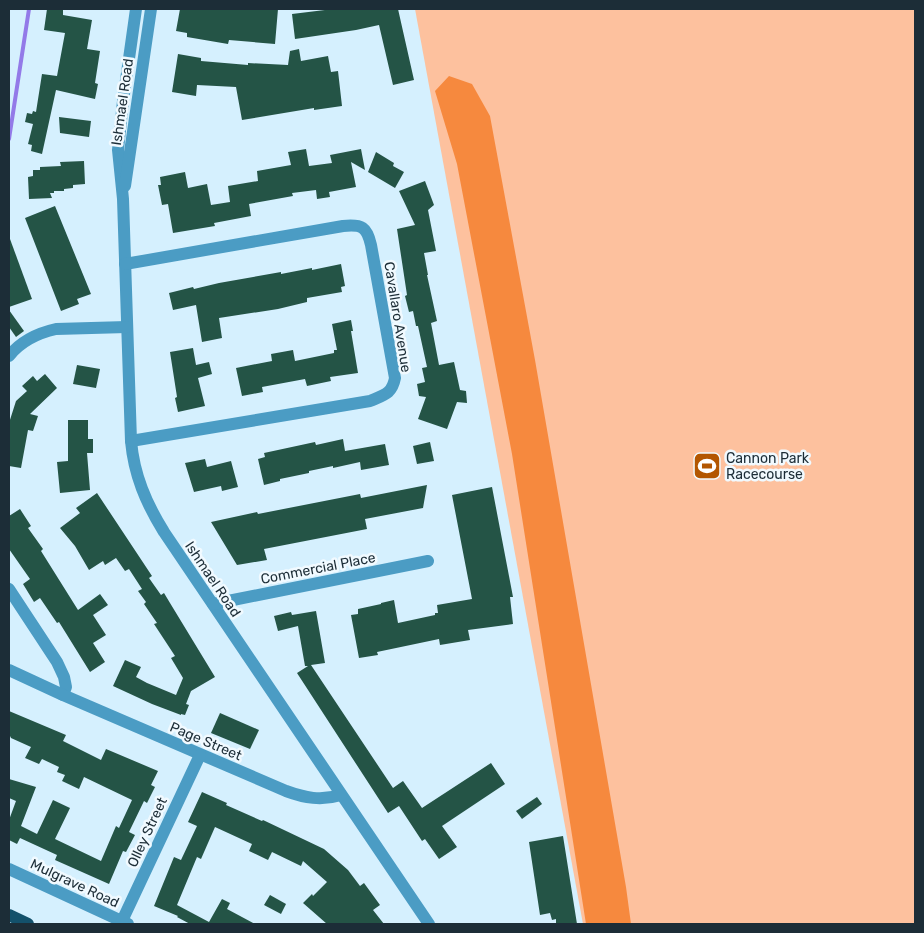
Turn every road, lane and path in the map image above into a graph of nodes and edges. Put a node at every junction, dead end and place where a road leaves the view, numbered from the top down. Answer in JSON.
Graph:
{"nodes":[{"id":1,"x":136,"y":9,"type":"edge"},
{"id":2,"x":151,"y":9,"type":"edge"},
{"id":3,"x":123,"y":199,"type":"junction"},
{"id":4,"x":125,"y":264,"type":"junction"},
{"id":5,"x":127,"y":327,"type":"junction"},
{"id":6,"x":9,"y":356,"type":"edge"},
{"id":7,"x":131,"y":441,"type":"junction"},
{"id":8,"x":428,"y":561,"type":"dead end"},
{"id":9,"x":9,"y":589,"type":"edge"},
{"id":10,"x":213,"y":604,"type":"junction"},
{"id":11,"x":9,"y":670,"type":"edge"},
{"id":12,"x":63,"y":695,"type":"junction"},
{"id":13,"x":200,"y":755,"type":"junction"},
{"id":14,"x":342,"y":794,"type":"junction"},
{"id":15,"x":9,"y":869,"type":"edge"},
{"id":16,"x":9,"y":915,"type":"edge"},
{"id":17,"x":125,"y":923,"type":"edge"},
{"id":18,"x":28,"y":924,"type":"edge"},
{"id":19,"x":428,"y":924,"type":"edge"}],
"edges":[{"from":1,"to":3,"type":"street","name":"Ishmael Road"},
{"from":2,"to":3,"type":"street","name":"Ishmael Road"},
{"from":3,"to":4,"type":"street","name":"Ishmael Road"},
{"from":4,"to":5,"type":"street","name":"Ishmael Road"},
{"from":4,"to":7,"type":"street","name":"Cavallaro Avenue"},
{"from":5,"to":6,"type":"street"},
{"from":5,"to":7,"type":"street","name":"Ishmael Road"},
{"from":7,"to":10,"type":"street","name":"Ishmael Road"},
{"from":8,"to":10,"type":"street","name":"Commercial Place"},
{"from":9,"to":12,"type":"street"},
{"from":10,"to":14,"type":"street","name":"Ishmael Road"},
{"from":11,"to":12,"type":"street","name":"Page Street"},
{"from":12,"to":13,"type":"street","name":"Page Street"},
{"from":13,"to":14,"type":"street","name":"Page Street"},
{"from":13,"to":17,"type":"street","name":"Olley Street"},
{"from":14,"to":19,"type":"street","name":"Ishmael Road"},
{"from":15,"to":17,"type":"street","name":"Mulgrave Road"},
{"from":16,"to":18,"type":"main road"}]}
